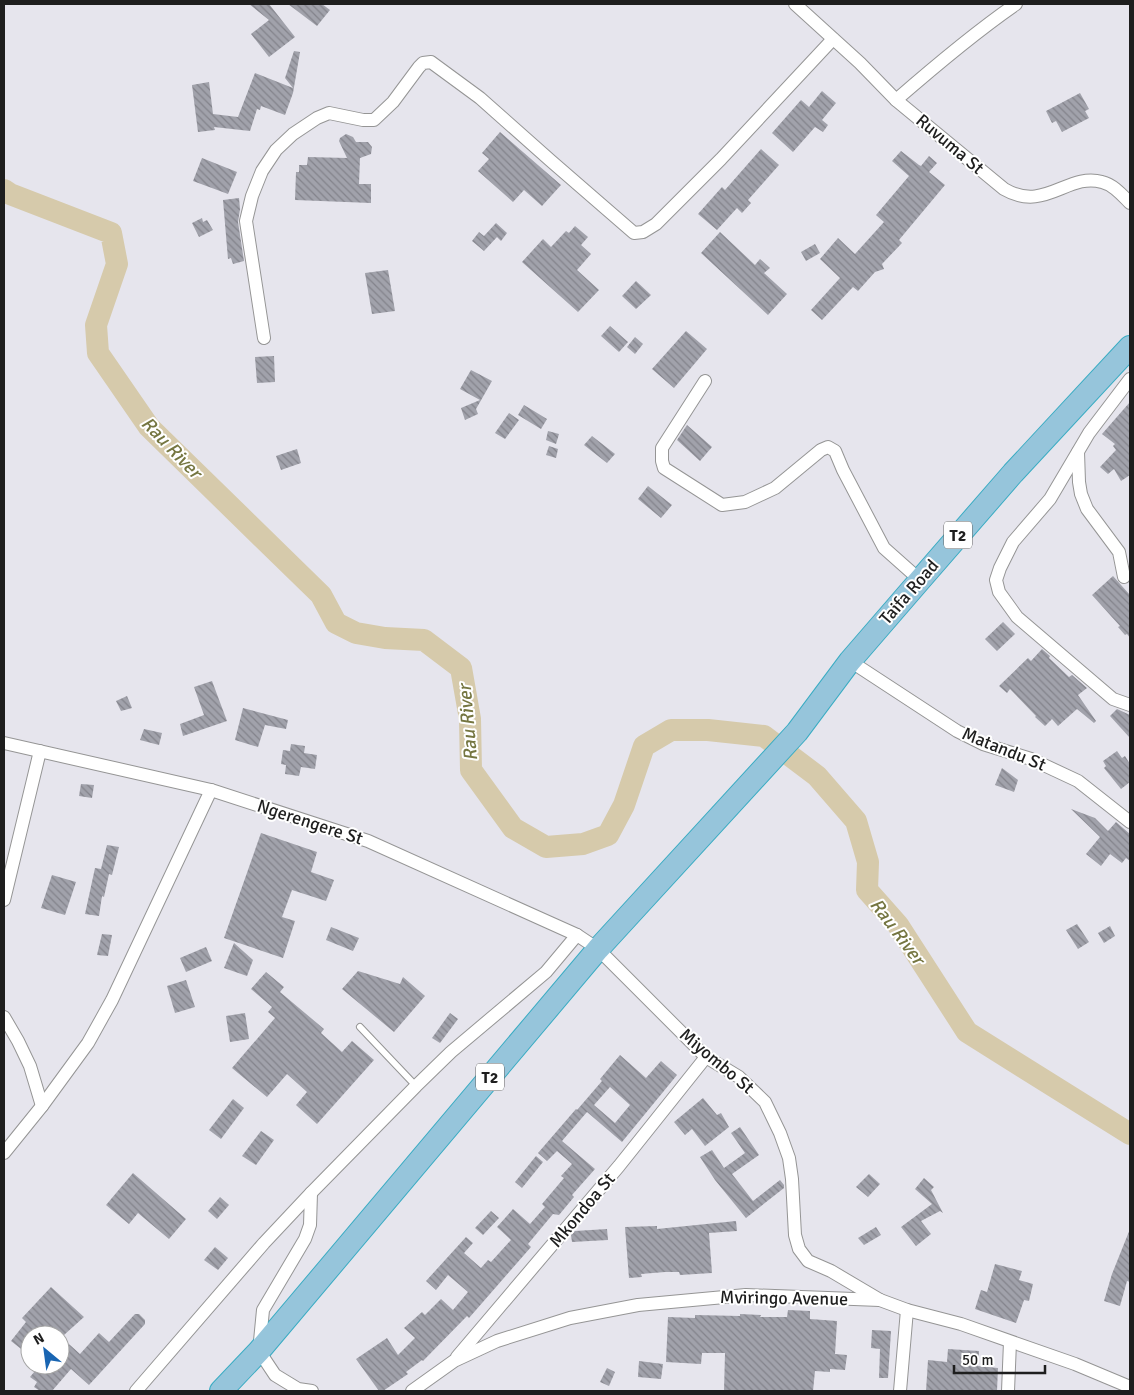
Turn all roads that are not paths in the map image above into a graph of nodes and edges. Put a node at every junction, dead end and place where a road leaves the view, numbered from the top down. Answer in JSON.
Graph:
{"nodes":[{"id":1,"x":795,"y":4,"type":"edge"},
{"id":2,"x":1016,"y":4,"type":"edge"},
{"id":3,"x":833,"y":39,"type":"junction"},
{"id":4,"x":896,"y":100,"type":"junction"},
{"id":5,"x":1130,"y":202,"type":"edge"},
{"id":6,"x":264,"y":338,"type":"dead end"},
{"id":7,"x":1130,"y":347,"type":"edge"},
{"id":8,"x":1130,"y":379,"type":"edge"},
{"id":9,"x":704,"y":381,"type":"dead end"},
{"id":10,"x":1078,"y":452,"type":"junction"},
{"id":11,"x":1124,"y":577,"type":"dead end"},
{"id":12,"x":920,"y":580,"type":"junction"},
{"id":13,"x":850,"y":662,"type":"junction"},
{"id":14,"x":1130,"y":705,"type":"edge"},
{"id":15,"x":4,"y":743,"type":"edge"},
{"id":16,"x":40,"y":751,"type":"junction"},
{"id":17,"x":211,"y":790,"type":"junction"},
{"id":18,"x":1130,"y":822,"type":"edge"},
{"id":19,"x":4,"y":900,"type":"edge"},
{"id":20,"x":577,"y":935,"type":"junction"},
{"id":21,"x":598,"y":949,"type":"junction"},
{"id":22,"x":4,"y":1017,"type":"edge"},
{"id":23,"x":360,"y":1027,"type":"dead end"},
{"id":24,"x":706,"y":1057,"type":"junction"},
{"id":25,"x":416,"y":1086,"type":"junction"},
{"id":26,"x":42,"y":1106,"type":"junction"},
{"id":27,"x":4,"y":1153,"type":"edge"},
{"id":28,"x":310,"y":1193,"type":"junction"},
{"id":29,"x":880,"y":1300,"type":"junction"},
{"id":30,"x":907,"y":1310,"type":"junction"},
{"id":31,"x":1010,"y":1342,"type":"junction"},
{"id":32,"x":259,"y":1351,"type":"junction"},
{"id":33,"x":454,"y":1361,"type":"junction"},
{"id":34,"x":1130,"y":1387,"type":"edge"},
{"id":35,"x":136,"y":1391,"type":"edge"},
{"id":36,"x":221,"y":1391,"type":"edge"},
{"id":37,"x":312,"y":1391,"type":"edge"},
{"id":38,"x":412,"y":1391,"type":"edge"},
{"id":39,"x":900,"y":1391,"type":"edge"},
{"id":40,"x":1008,"y":1391,"type":"edge"}],
"edges":[{"from":1,"to":3,"type":"street","name":"Ruvuma St"},
{"from":2,"to":4,"type":"street"},
{"from":3,"to":4,"type":"street","name":"Ruvuma St"},
{"from":3,"to":6,"type":"street"},
{"from":4,"to":5,"type":"street","name":"Ruvuma St"},
{"from":7,"to":12,"type":"highway","name":"Taifa Road","number":"T2"},
{"from":8,"to":10,"type":"street"},
{"from":9,"to":12,"type":"street"},
{"from":10,"to":11,"type":"street"},
{"from":10,"to":14,"type":"street"},
{"from":12,"to":13,"type":"highway","name":"Taifa Road","number":"T2"},
{"from":13,"to":18,"type":"street","name":"Matandu St"},
{"from":13,"to":21,"type":"highway","name":"Taifa Road","number":"T2"},
{"from":15,"to":16,"type":"street","name":"Ngerengere St"},
{"from":16,"to":17,"type":"street","name":"Ngerengere St"},
{"from":16,"to":19,"type":"street"},
{"from":17,"to":20,"type":"street","name":"Ngerengere St"},
{"from":17,"to":26,"type":"street"},
{"from":20,"to":21,"type":"street","name":"Ngerengere St"},
{"from":20,"to":25,"type":"street"},
{"from":21,"to":24,"type":"street","name":"Miyombo St"},
{"from":21,"to":32,"type":"highway","number":"T2"},
{"from":22,"to":26,"type":"street"},
{"from":23,"to":25,"type":"lane"},
{"from":24,"to":29,"type":"street","name":"Miyombo St"},
{"from":24,"to":33,"type":"street","name":"Mkondoa St"},
{"from":25,"to":28,"type":"street"},
{"from":26,"to":27,"type":"street"},
{"from":28,"to":32,"type":"street"},
{"from":28,"to":35,"type":"street"},
{"from":29,"to":30,"type":"street","name":"Mviringo Avenue"},
{"from":29,"to":33,"type":"street","name":"Mviringo Avenue"},
{"from":30,"to":31,"type":"street","name":"Mviringo Avenue"},
{"from":30,"to":39,"type":"street"},
{"from":31,"to":34,"type":"street","name":"Mviringo Avenue"},
{"from":31,"to":40,"type":"street"},
{"from":32,"to":36,"type":"highway","number":"T2"},
{"from":32,"to":37,"type":"street"},
{"from":33,"to":38,"type":"street","name":"Mviringo Avenue"}]}
